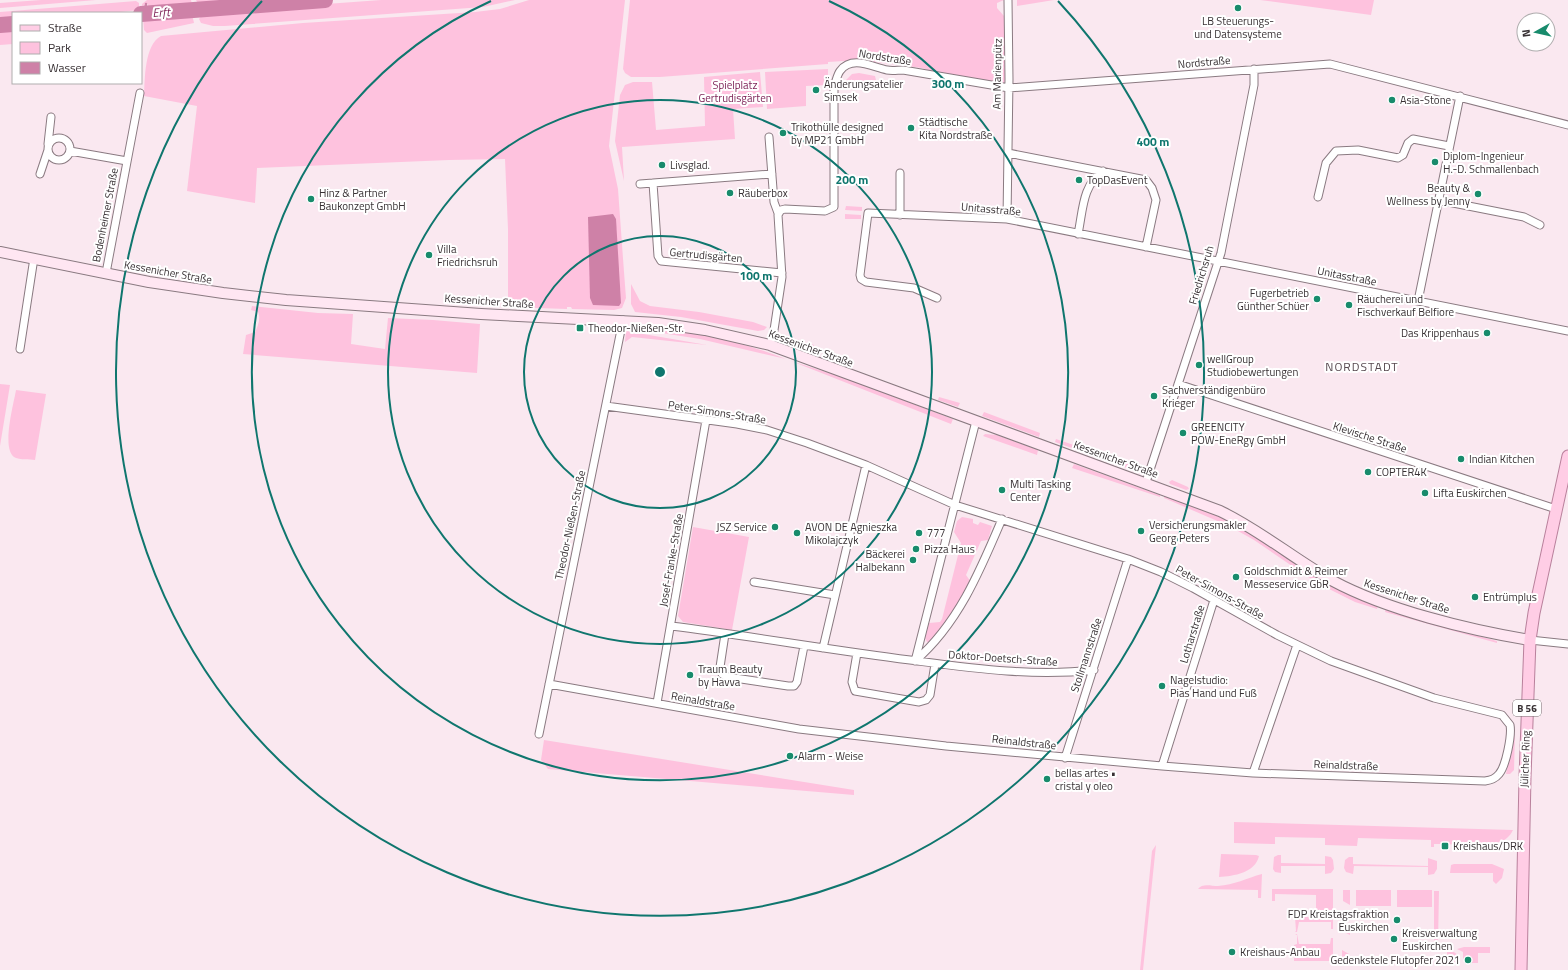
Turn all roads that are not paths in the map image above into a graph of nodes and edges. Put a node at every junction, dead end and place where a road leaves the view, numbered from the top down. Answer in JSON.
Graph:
{"nodes":[{"id":1,"x":1008,"y":0,"type":"edge"},
{"id":2,"x":1254,"y":69,"type":"junction"},
{"id":3,"x":1009,"y":88,"type":"junction"},
{"id":4,"x":140,"y":93,"type":"dead end"},
{"id":5,"x":1460,"y":96,"type":"junction"},
{"id":6,"x":51,"y":117,"type":"dead end"},
{"id":7,"x":1568,"y":124,"type":"edge"},
{"id":8,"x":769,"y":137,"type":"dead end"},
{"id":9,"x":1449,"y":146,"type":"junction"},
{"id":10,"x":48,"y":147,"type":"junction"},
{"id":11,"x":70,"y":151,"type":"junction"},
{"id":12,"x":1008,"y":153,"type":"junction"},
{"id":13,"x":127,"y":161,"type":"junction"},
{"id":14,"x":900,"y":172,"type":"dead end"},
{"id":15,"x":1103,"y":172,"type":"junction"},
{"id":16,"x":40,"y":174,"type":"dead end"},
{"id":17,"x":772,"y":174,"type":"junction"},
{"id":18,"x":652,"y":183,"type":"junction"},
{"id":19,"x":640,"y":184,"type":"dead end"},
{"id":20,"x":1318,"y":197,"type":"dead end"},
{"id":21,"x":1438,"y":200,"type":"junction"},
{"id":22,"x":778,"y":213,"type":"junction"},
{"id":23,"x":900,"y":215,"type":"junction"},
{"id":24,"x":1007,"y":219,"type":"junction"},
{"id":25,"x":1540,"y":225,"type":"dead end"},
{"id":26,"x":1078,"y":234,"type":"junction"},
{"id":27,"x":1146,"y":247,"type":"junction"},
{"id":28,"x":0,"y":252,"type":"edge"},
{"id":29,"x":34,"y":258,"type":"junction"},
{"id":30,"x":1218,"y":261,"type":"junction"},
{"id":31,"x":106,"y":273,"type":"junction"},
{"id":32,"x":782,"y":273,"type":"junction"},
{"id":33,"x":937,"y":298,"type":"dead end"},
{"id":34,"x":1418,"y":301,"type":"junction"},
{"id":35,"x":623,"y":320,"type":"junction"},
{"id":36,"x":1568,"y":331,"type":"edge"},
{"id":37,"x":770,"y":345,"type":"junction"},
{"id":38,"x":20,"y":349,"type":"dead end"},
{"id":39,"x":1178,"y":384,"type":"junction"},
{"id":40,"x":606,"y":406,"type":"junction"},
{"id":41,"x":706,"y":420,"type":"junction"},
{"id":42,"x":976,"y":421,"type":"junction"},
{"id":43,"x":1568,"y":456,"type":"edge"},
{"id":44,"x":866,"y":465,"type":"junction"},
{"id":45,"x":1146,"y":482,"type":"junction"},
{"id":46,"x":954,"y":505,"type":"junction"},
{"id":47,"x":1556,"y":509,"type":"junction"},
{"id":48,"x":1002,"y":520,"type":"junction"},
{"id":49,"x":1128,"y":559,"type":"junction"},
{"id":50,"x":754,"y":582,"type":"dead end"},
{"id":51,"x":836,"y":595,"type":"junction"},
{"id":52,"x":1214,"y":600,"type":"junction"},
{"id":53,"x":671,"y":626,"type":"junction"},
{"id":54,"x":725,"y":634,"type":"junction"},
{"id":55,"x":1530,"y":640,"type":"junction"},
{"id":56,"x":1568,"y":644,"type":"edge"},
{"id":57,"x":1297,"y":645,"type":"junction"},
{"id":58,"x":804,"y":646,"type":"junction"},
{"id":59,"x":823,"y":648,"type":"junction"},
{"id":60,"x":857,"y":653,"type":"junction"},
{"id":61,"x":915,"y":661,"type":"junction"},
{"id":62,"x":935,"y":664,"type":"junction"},
{"id":63,"x":1094,"y":670,"type":"junction"},
{"id":64,"x":549,"y":684,"type":"junction"},
{"id":65,"x":657,"y":703,"type":"junction"},
{"id":66,"x":539,"y":734,"type":"dead end"},
{"id":67,"x":1065,"y":758,"type":"junction"},
{"id":68,"x":1162,"y":766,"type":"junction"},
{"id":69,"x":1253,"y":773,"type":"junction"},
{"id":70,"x":1498,"y":775,"type":"joint"},
{"id":71,"x":1521,"y":970,"type":"edge"}],
"edges":[{"from":1,"to":3,"type":"street","name":"Am Marienpütz"},
{"from":2,"to":3,"type":"street","name":"Nordstraße"},
{"from":2,"to":5,"type":"street","name":"Nordstraße"},
{"from":2,"to":30,"type":"street","name":"Friedrichsruh"},
{"from":3,"to":12,"type":"street","name":"Am Marienpütz"},
{"from":3,"to":22,"type":"street","name":"Nordstraße"},
{"from":4,"to":13,"type":"street","name":"Bodenheimer Straße"},
{"from":5,"to":7,"type":"street","name":"Nordstraße"},
{"from":5,"to":9,"type":"street"},
{"from":6,"to":10,"type":"street"},
{"from":8,"to":17,"type":"street"},
{"from":9,"to":20,"type":"street"},
{"from":9,"to":21,"type":"street"},
{"from":10,"to":11,"type":"street"},
{"from":10,"to":11,"type":"street"},
{"from":10,"to":16,"type":"street"},
{"from":11,"to":13,"type":"street","name":"Bodenheimer Straße"},
{"from":12,"to":15,"type":"street"},
{"from":12,"to":24,"type":"street","name":"Am Marienpütz"},
{"from":13,"to":31,"type":"street","name":"Bodenheimer Straße"},
{"from":14,"to":23,"type":"street"},
{"from":15,"to":26,"type":"street"},
{"from":15,"to":27,"type":"street"},
{"from":17,"to":18,"type":"street"},
{"from":17,"to":22,"type":"street"},
{"from":18,"to":19,"type":"street"},
{"from":18,"to":32,"type":"street","name":"Gertrudisgärten"},
{"from":21,"to":25,"type":"street"},
{"from":21,"to":34,"type":"street"},
{"from":22,"to":32,"type":"street"},
{"from":23,"to":24,"type":"street","name":"Unitasstraße"},
{"from":23,"to":33,"type":"street","name":"Unitasstraße"},
{"from":24,"to":26,"type":"street","name":"Unitasstraße"},
{"from":26,"to":27,"type":"street","name":"Unitasstraße"},
{"from":27,"to":30,"type":"street","name":"Unitasstraße"},
{"from":28,"to":29,"type":"main road","name":"Kessenicher Straße"},
{"from":29,"to":31,"type":"main road","name":"Kessenicher Straße"},
{"from":29,"to":38,"type":"street"},
{"from":30,"to":34,"type":"street","name":"Unitasstraße"},
{"from":30,"to":39,"type":"street","name":"Friedrichsruh"},
{"from":31,"to":35,"type":"main road","name":"Kessenicher Straße"},
{"from":32,"to":37,"type":"street"},
{"from":34,"to":36,"type":"street","name":"Unitasstraße"},
{"from":35,"to":37,"type":"main road","name":"Kessenicher Straße"},
{"from":35,"to":40,"type":"street","name":"Theodor-Nießen-Straße"},
{"from":37,"to":42,"type":"main road","name":"Kessenicher Straße"},
{"from":39,"to":45,"type":"street","name":"Friedrichsruh"},
{"from":39,"to":47,"type":"street","name":"Klevische Straße"},
{"from":40,"to":41,"type":"street","name":"Peter-Simons-Straße"},
{"from":40,"to":64,"type":"street","name":"Theodor-Nießen-Straße"},
{"from":41,"to":44,"type":"street","name":"Peter-Simons-Straße"},
{"from":41,"to":53,"type":"street","name":"Josef-Franke-Straße"},
{"from":42,"to":45,"type":"main road","name":"Kessenicher Straße"},
{"from":42,"to":46,"type":"street"},
{"from":43,"to":47,"type":"main road","name":"Jülicher Ring","number":"B 56"},
{"from":44,"to":46,"type":"street","name":"Peter-Simons-Straße"},
{"from":44,"to":51,"type":"street"},
{"from":45,"to":55,"type":"main road","name":"Kessenicher Straße"},
{"from":46,"to":48,"type":"street","name":"Peter-Simons-Straße"},
{"from":46,"to":61,"type":"street"},
{"from":47,"to":55,"type":"main road","name":"Jülicher Ring","number":"B 56"},
{"from":48,"to":49,"type":"street","name":"Peter-Simons-Straße"},
{"from":48,"to":61,"type":"street"},
{"from":49,"to":52,"type":"street","name":"Peter-Simons-Straße"},
{"from":49,"to":63,"type":"street","name":"Stollmannstraße"},
{"from":50,"to":51,"type":"street"},
{"from":51,"to":59,"type":"street"},
{"from":52,"to":57,"type":"street","name":"Peter-Simons-Straße"},
{"from":52,"to":68,"type":"street","name":"Lotharstraße"},
{"from":53,"to":54,"type":"street","name":"Doktor-Doetsch-Straße"},
{"from":53,"to":65,"type":"street","name":"Josef-Franke-Straße"},
{"from":54,"to":58,"type":"street","name":"Doktor-Doetsch-Straße"},
{"from":54,"to":58,"type":"street"},
{"from":55,"to":56,"type":"street","name":"Kessenicher Straße"},
{"from":55,"to":71,"type":"main road","name":"Jülicher Ring","number":"B 56"},
{"from":57,"to":69,"type":"street"},
{"from":57,"to":70,"type":"street","name":"Peter-Simons-Straße"},
{"from":58,"to":59,"type":"street","name":"Doktor-Doetsch-Straße"},
{"from":59,"to":60,"type":"street","name":"Doktor-Doetsch-Straße"},
{"from":60,"to":61,"type":"street","name":"Doktor-Doetsch-Straße"},
{"from":60,"to":62,"type":"street","name":"Doktor-Doetsch-Straße"},
{"from":61,"to":62,"type":"street","name":"Doktor-Doetsch-Straße"},
{"from":62,"to":63,"type":"street","name":"Doktor-Doetsch-Straße"},
{"from":63,"to":67,"type":"street","name":"Stollmannstraße"},
{"from":64,"to":65,"type":"street","name":"Reinaldstraße"},
{"from":64,"to":66,"type":"street","name":"Theodor-Nießen-Straße"},
{"from":65,"to":67,"type":"street","name":"Reinaldstraße"},
{"from":67,"to":68,"type":"street","name":"Reinaldstraße"},
{"from":68,"to":69,"type":"street","name":"Reinaldstraße"},
{"from":69,"to":70,"type":"street","name":"Reinaldstraße"}]}
